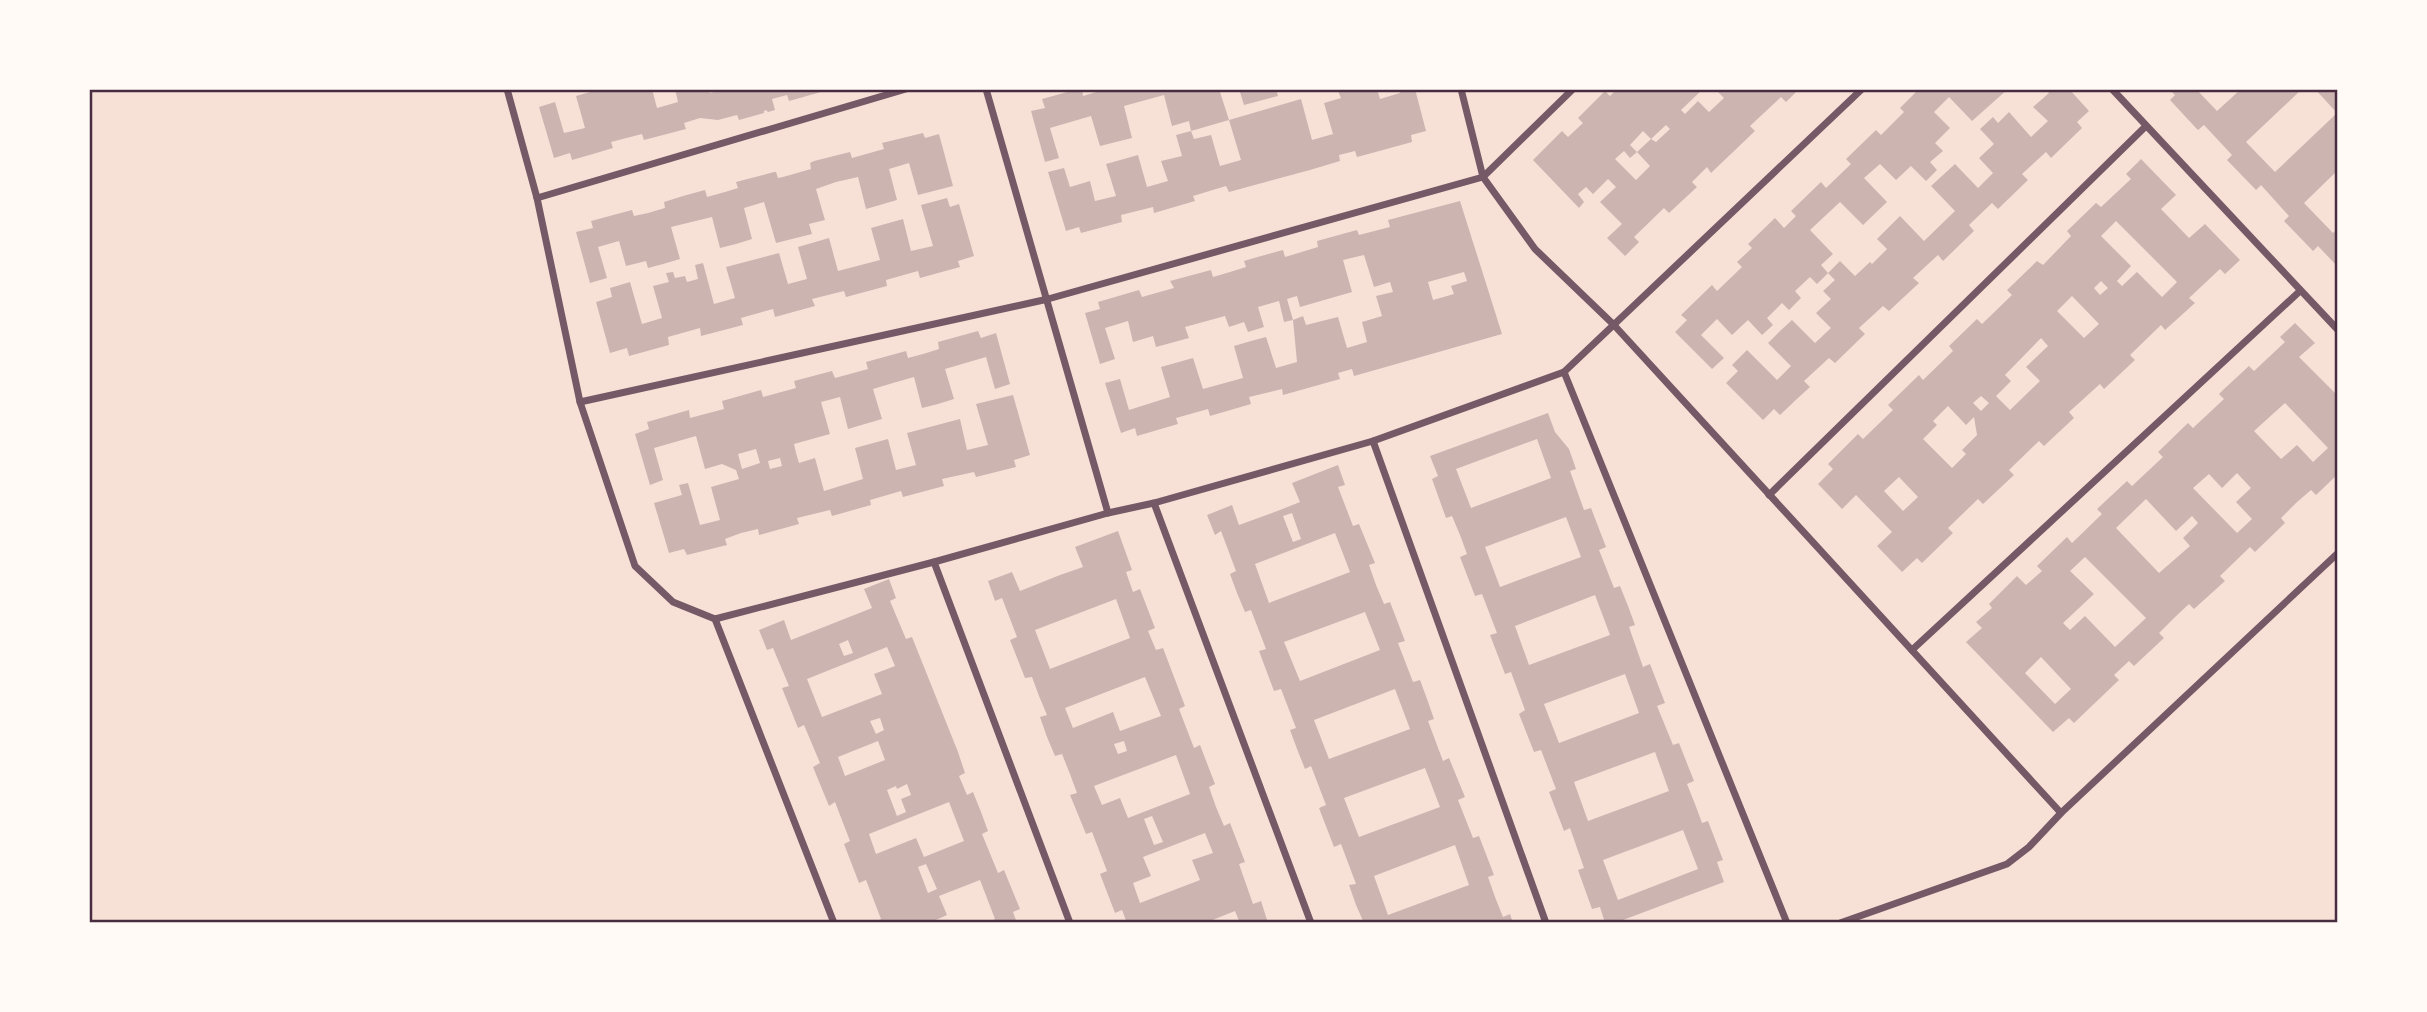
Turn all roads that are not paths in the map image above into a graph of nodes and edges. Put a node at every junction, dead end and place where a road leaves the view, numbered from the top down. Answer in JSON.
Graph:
{"nodes":[{"id":1,"x":507,"y":89,"type":"edge"},
{"id":2,"x":906,"y":89,"type":"edge"},
{"id":3,"x":986,"y":89,"type":"edge"},
{"id":4,"x":1461,"y":89,"type":"edge"},
{"id":5,"x":1573,"y":89,"type":"edge"},
{"id":6,"x":1863,"y":89,"type":"edge"},
{"id":7,"x":2112,"y":89,"type":"edge"},
{"id":8,"x":2146,"y":127,"type":"junction"},
{"id":9,"x":1483,"y":177,"type":"junction"},
{"id":10,"x":537,"y":198,"type":"junction"},
{"id":11,"x":2300,"y":291,"type":"junction"},
{"id":12,"x":1048,"y":299,"type":"junction"},
{"id":13,"x":1613,"y":324,"type":"junction"},
{"id":14,"x":2338,"y":330,"type":"edge"},
{"id":15,"x":1564,"y":372,"type":"junction"},
{"id":16,"x":580,"y":402,"type":"junction"},
{"id":17,"x":1373,"y":441,"type":"junction"},
{"id":18,"x":1769,"y":495,"type":"junction"},
{"id":19,"x":1154,"y":503,"type":"junction"},
{"id":20,"x":1108,"y":513,"type":"junction"},
{"id":21,"x":2338,"y":553,"type":"edge"},
{"id":22,"x":934,"y":562,"type":"junction"},
{"id":23,"x":715,"y":619,"type":"junction"},
{"id":24,"x":1912,"y":650,"type":"junction"},
{"id":25,"x":2062,"y":813,"type":"junction"},
{"id":26,"x":834,"y":923,"type":"edge"},
{"id":27,"x":1070,"y":923,"type":"edge"},
{"id":28,"x":1311,"y":923,"type":"edge"},
{"id":29,"x":1546,"y":923,"type":"edge"},
{"id":30,"x":1787,"y":923,"type":"edge"},
{"id":31,"x":1840,"y":923,"type":"edge"}],
"edges":[{"from":1,"to":10,"type":"street"},
{"from":2,"to":10,"type":"street"},
{"from":3,"to":12,"type":"street"},
{"from":4,"to":9,"type":"street"},
{"from":5,"to":9,"type":"street"},
{"from":6,"to":13,"type":"street"},
{"from":7,"to":8,"type":"street"},
{"from":8,"to":11,"type":"street"},
{"from":8,"to":18,"type":"street"},
{"from":9,"to":12,"type":"street"},
{"from":9,"to":13,"type":"street"},
{"from":10,"to":16,"type":"street"},
{"from":11,"to":14,"type":"street"},
{"from":11,"to":24,"type":"street"},
{"from":12,"to":16,"type":"street"},
{"from":12,"to":20,"type":"street"},
{"from":13,"to":15,"type":"street"},
{"from":13,"to":18,"type":"street"},
{"from":15,"to":17,"type":"street"},
{"from":15,"to":30,"type":"street"},
{"from":16,"to":23,"type":"street"},
{"from":17,"to":19,"type":"street"},
{"from":17,"to":29,"type":"street"},
{"from":18,"to":24,"type":"street"},
{"from":19,"to":20,"type":"street"},
{"from":19,"to":28,"type":"street"},
{"from":20,"to":22,"type":"street"},
{"from":21,"to":25,"type":"street"},
{"from":22,"to":23,"type":"street"},
{"from":22,"to":27,"type":"street"},
{"from":23,"to":26,"type":"street"},
{"from":24,"to":25,"type":"street"},
{"from":25,"to":31,"type":"street"}]}
